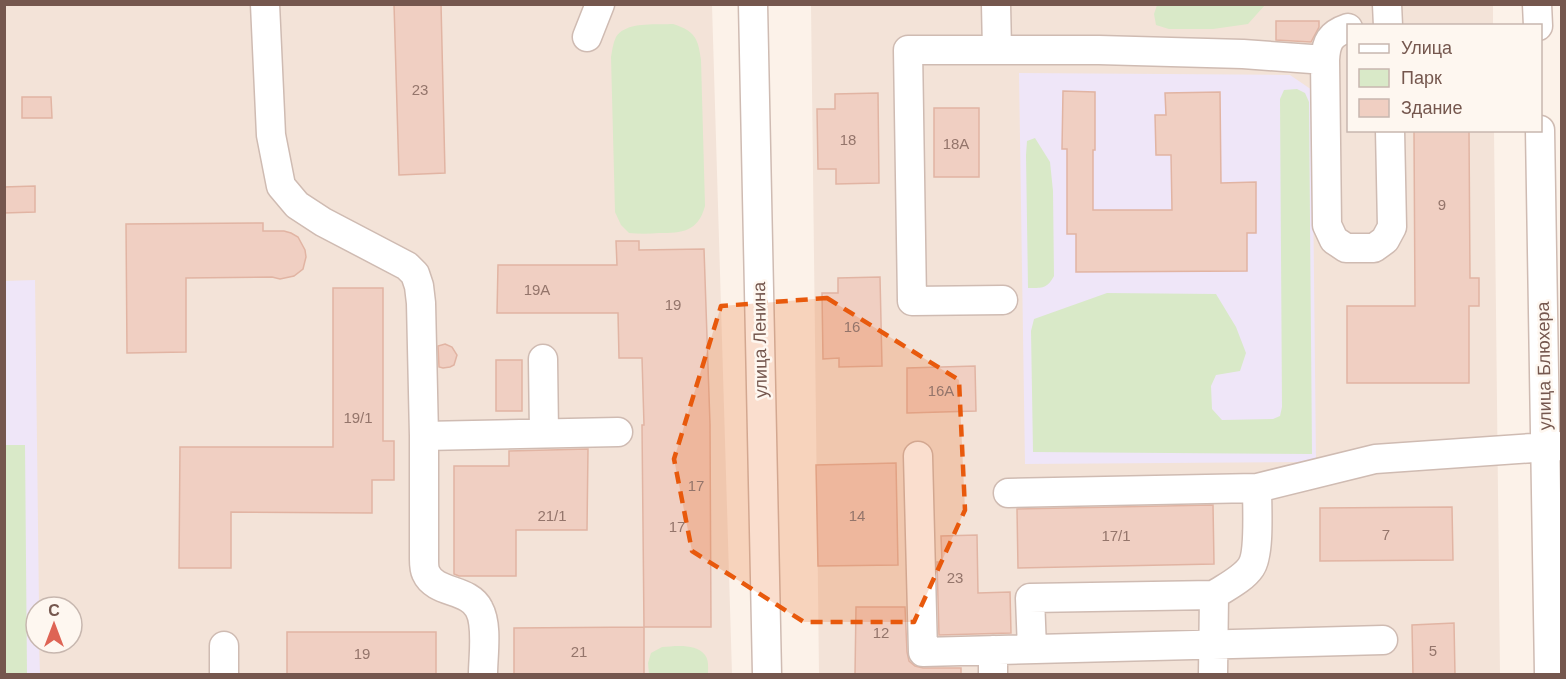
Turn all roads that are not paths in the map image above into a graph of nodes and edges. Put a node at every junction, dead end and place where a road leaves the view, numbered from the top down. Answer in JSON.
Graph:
{"nodes":[{"id":1,"x":265,"y":4,"type":"edge"},
{"id":2,"x":600,"y":4,"type":"edge"},
{"id":3,"x":753,"y":4,"type":"edge"},
{"id":4,"x":996,"y":4,"type":"edge"},
{"id":5,"x":1387,"y":4,"type":"edge"},
{"id":6,"x":1537,"y":4,"type":"edge"},
{"id":7,"x":1388,"y":24,"type":"edge"},
{"id":8,"x":1538,"y":24,"type":"edge"},
{"id":9,"x":1347,"y":28,"type":"edge"},
{"id":10,"x":587,"y":37,"type":"dead end"},
{"id":11,"x":998,"y":50,"type":"junction"},
{"id":12,"x":1325,"y":60,"type":"junction"},
{"id":13,"x":1390,"y":132,"type":"edge"},
{"id":14,"x":1540,"y":132,"type":"edge"},
{"id":15,"x":1003,"y":300,"type":"dead end"},
{"id":16,"x":543,"y":359,"type":"dead end"},
{"id":17,"x":618,"y":432,"type":"dead end"},
{"id":18,"x":544,"y":433,"type":"junction"},
{"id":19,"x":424,"y":436,"type":"junction"},
{"id":20,"x":1554,"y":446,"type":"edge"},
{"id":21,"x":918,"y":456,"type":"dead end"},
{"id":22,"x":1257,"y":488,"type":"junction"},
{"id":23,"x":1008,"y":493,"type":"dead end"},
{"id":24,"x":1214,"y":595,"type":"junction"},
{"id":25,"x":1383,"y":640,"type":"dead end"},
{"id":26,"x":1213,"y":645,"type":"junction"},
{"id":27,"x":224,"y":646,"type":"dead end"},
{"id":28,"x":1032,"y":649,"type":"junction"},
{"id":29,"x":993,"y":662,"type":"edge"},
{"id":30,"x":224,"y":675,"type":"edge"},
{"id":31,"x":483,"y":675,"type":"edge"},
{"id":32,"x":766,"y":675,"type":"edge"},
{"id":33,"x":1213,"y":675,"type":"edge"},
{"id":34,"x":1549,"y":675,"type":"edge"}],
"edges":[{"from":1,"to":19,"type":"street"},
{"from":2,"to":10,"type":"street"},
{"from":3,"to":32,"type":"street","name":"улица Ленина"},
{"from":4,"to":11,"type":"street"},
{"from":5,"to":7,"type":"street"},
{"from":6,"to":8,"type":"street"},
{"from":9,"to":12,"type":"street"},
{"from":11,"to":12,"type":"street"},
{"from":11,"to":15,"type":"street"},
{"from":12,"to":13,"type":"street"},
{"from":14,"to":20,"type":"street","name":"улица Блюхера"},
{"from":16,"to":18,"type":"street"},
{"from":17,"to":18,"type":"street"},
{"from":18,"to":19,"type":"street"},
{"from":19,"to":31,"type":"street"},
{"from":20,"to":22,"type":"street"},
{"from":20,"to":34,"type":"street","name":"улица Блюхера"},
{"from":21,"to":29,"type":"street"},
{"from":22,"to":23,"type":"street"},
{"from":22,"to":24,"type":"street"},
{"from":24,"to":26,"type":"street"},
{"from":24,"to":28,"type":"street"},
{"from":25,"to":26,"type":"street"},
{"from":26,"to":28,"type":"street"},
{"from":26,"to":33,"type":"street"},
{"from":27,"to":30,"type":"street"},
{"from":28,"to":29,"type":"street"}]}
